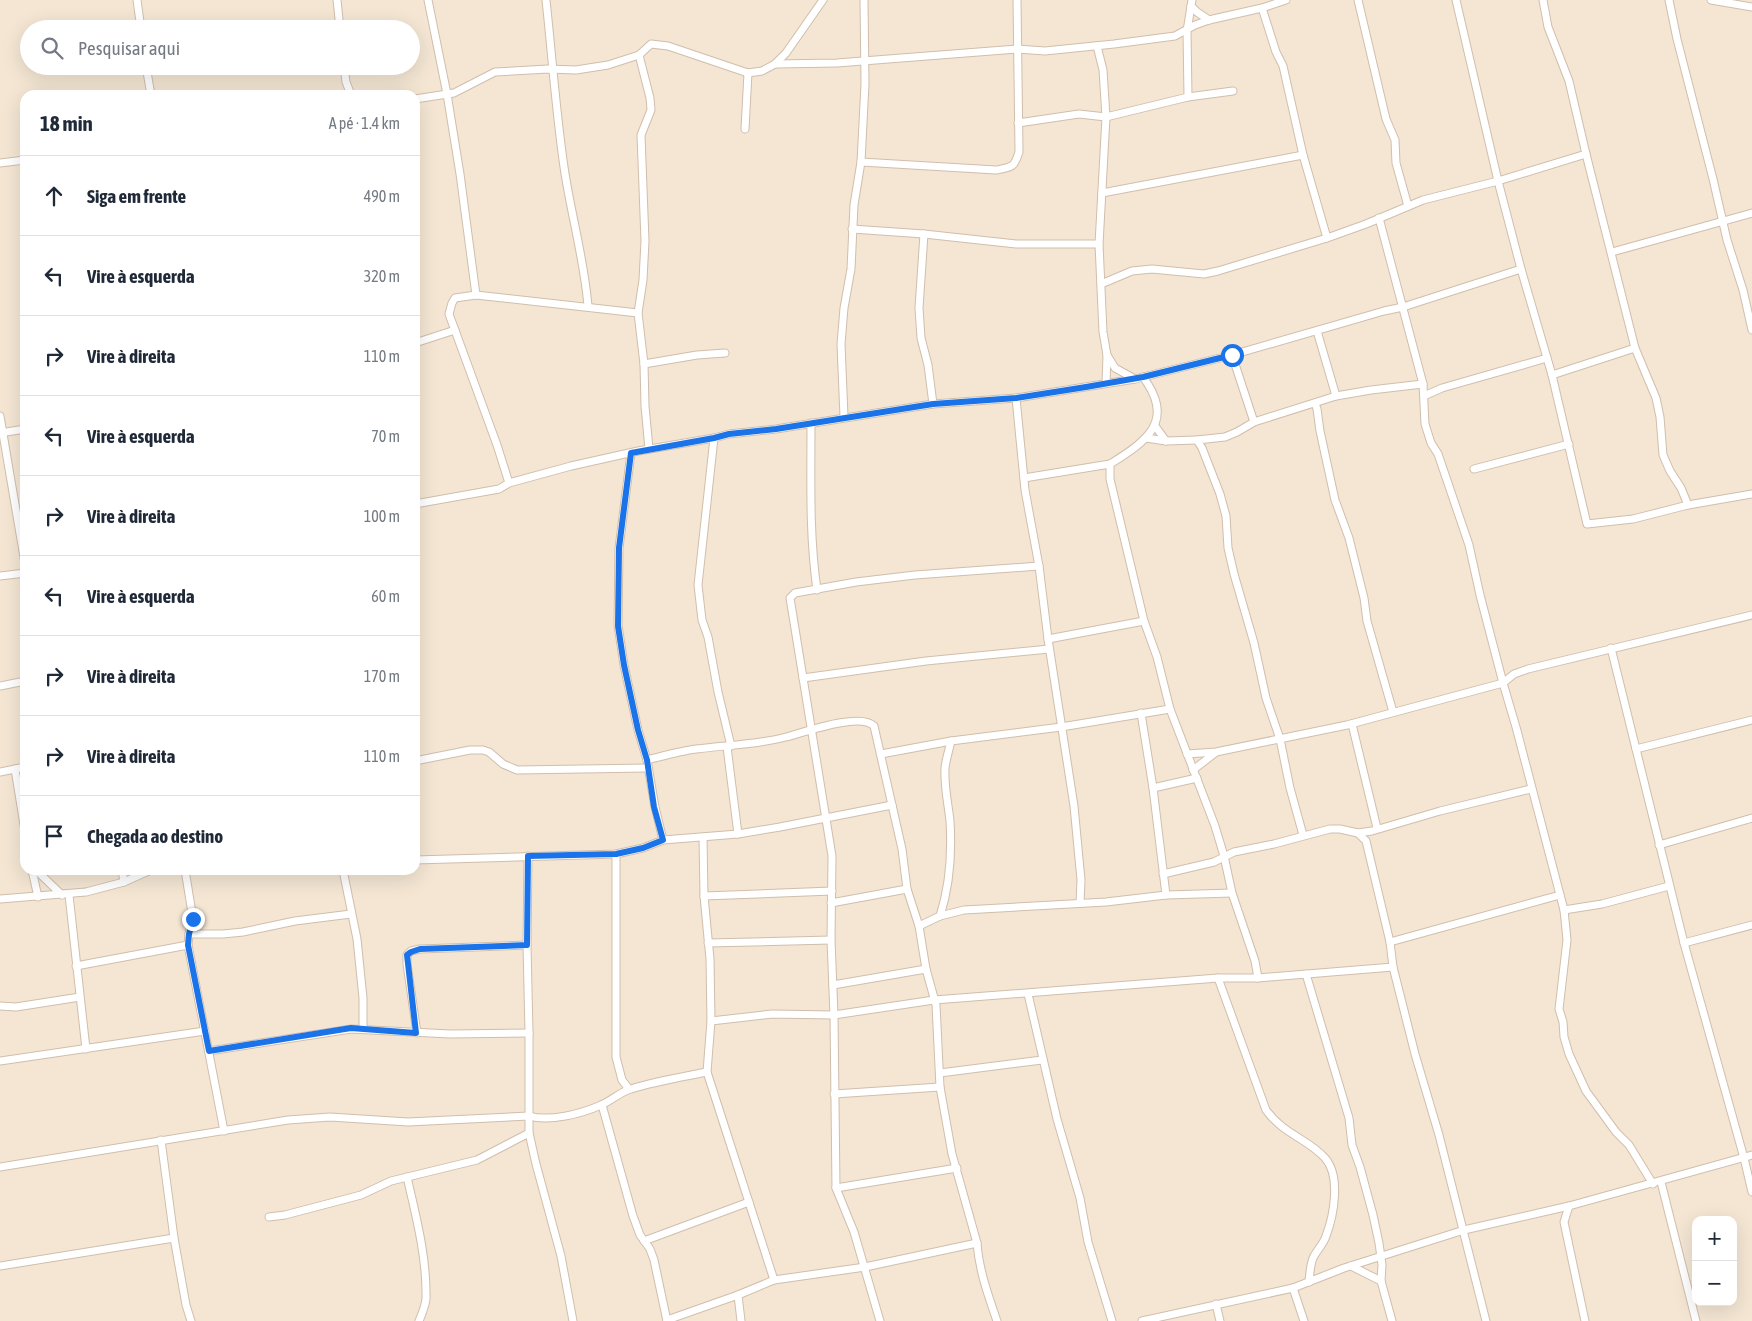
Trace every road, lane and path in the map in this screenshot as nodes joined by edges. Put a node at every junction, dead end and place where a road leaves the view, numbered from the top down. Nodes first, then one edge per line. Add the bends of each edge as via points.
1 (137, 0) edge
2 (337, 0) edge
3 (428, 0) edge
4 (546, 0) edge
5 (823, 0) edge
6 (864, 0) edge
7 (1017, 0) edge
8 (1286, 0) edge
9 (1358, 0) edge
10 (1456, 0) edge
11 (1544, 0) edge
12 (1669, 0) edge
13 (1711, 0) edge
14 (1191, 3) edge
15 (1752, 7) edge
16 (1262, 8) junction
17 (140, 20) edge
18 (339, 20) edge
19 (1209, 20) junction
20 (1187, 31) junction
21 (1097, 46) junction
22 (1017, 49) junction
23 (639, 55) junction
24 (865, 61) junction
25 (776, 64) junction
26 (554, 70) junction
27 (748, 73) junction
28 (148, 75) edge
29 (345, 75) edge
30 (150, 90) edge
31 (349, 90) edge
32 (1233, 91) dead end
33 (447, 94) junction
34 (1188, 97) junction
35 (420, 98) edge
36 (1106, 116) junction
37 (1018, 123) junction
38 (745, 129) dead end
39 (1586, 154) junction
40 (1303, 155) junction
41 (20, 161) edge
42 (861, 162) junction
43 (0, 163) edge
44 (1498, 181) junction
45 (1102, 193) junction
46 (1408, 206) junction
47 (1752, 213) edge
48 (1380, 218) junction
49 (1723, 222) junction
50 (852, 229) junction
51 (924, 234) junction
52 (1327, 238) junction
53 (1099, 244) junction
54 (1612, 252) junction
55 (1521, 269) junction
56 (1101, 284) junction
57 (476, 295) junction
58 (588, 306) junction
59 (1403, 307) junction
60 (638, 313) junction
61 (455, 330) junction
62 (1752, 330) edge
63 (1317, 331) junction
64 (420, 341) edge
65 (1635, 348) junction
66 (725, 353) dead end
67 (1107, 355) junction
68 (1232, 355) junction
69 (1547, 358) junction
70 (644, 364) junction
71 (1552, 375) junction
72 (1143, 377) junction
73 (1134, 379) junction
74 (1106, 383) junction
75 (1423, 384) junction
76 (1336, 396) junction
77 (1424, 396) junction
78 (1016, 398) junction
79 (1315, 403) junction
80 (933, 404) junction
81 (0, 416) edge
82 (844, 417) junction
83 (1254, 422) junction
84 (811, 423) junction
85 (1155, 426) junction
86 (20, 430) edge
87 (1, 433) edge
88 (714, 438) junction
89 (1146, 438) junction
90 (1197, 440) junction
91 (1166, 441) junction
92 (1569, 444) junction
93 (649, 450) junction
94 (631, 453) junction
95 (1110, 464) junction
96 (1093, 468) junction
97 (1474, 469) dead end
98 (1024, 478) junction
99 (1110, 479) junction
100 (509, 483) junction
101 (1752, 494) edge
102 (420, 502) edge
103 (1688, 505) junction
104 (20, 536) edge
105 (1039, 566) junction
106 (20, 574) edge
107 (0, 576) edge
108 (817, 590) junction
109 (1752, 615) edge
110 (1144, 621) junction
111 (1048, 639) junction
112 (1611, 648) junction
113 (1050, 649) junction
114 (803, 678) junction
115 (20, 682) edge
116 (1502, 683) junction
117 (0, 686) edge
118 (1170, 708) junction
119 (1141, 712) junction
120 (1393, 712) junction
121 (1752, 720) edge
122 (1352, 724) junction
123 (1061, 727) junction
124 (812, 730) junction
125 (1280, 739) junction
126 (951, 741) junction
127 (729, 747) junction
128 (1636, 749) junction
129 (1216, 752) junction
130 (881, 754) junction
131 (1186, 754) junction
132 (420, 761) edge
133 (648, 764) junction
134 (20, 768) edge
135 (15, 769) junction
136 (1194, 770) junction
137 (0, 772) edge
138 (1197, 778) junction
139 (1153, 788) junction
140 (1532, 789) junction
141 (20, 800) edge
142 (892, 805) junction
143 (1752, 818) edge
144 (826, 819) junction
145 (1374, 829) junction
146 (1358, 833) junction
147 (738, 834) junction
148 (1303, 836) junction
149 (703, 837) junction
150 (663, 840) junction
151 (1366, 842) junction
152 (1659, 845) junction
153 (616, 854) junction
154 (528, 856) junction
155 (1224, 856) junction
156 (420, 860) edge
157 (1163, 874) junction
158 (35, 875) edge
159 (40, 875) edge
160 (123, 875) edge
161 (140, 875) edge
162 (186, 875) edge
163 (344, 875) edge
164 (124, 882) junction
165 (1669, 886) junction
166 (907, 889) junction
167 (832, 891) junction
168 (1232, 893) junction
169 (66, 895) junction
170 (1166, 895) junction
171 (1560, 895) junction
172 (704, 896) junction
173 (38, 897) junction
174 (0, 900) edge
175 (831, 903) junction
176 (1080, 903) junction
177 (1564, 910) junction
178 (351, 914) junction
179 (940, 916) junction
180 (1752, 925) edge
181 (919, 926) junction
182 (189, 934) junction
183 (831, 940) junction
184 (1390, 942) junction
185 (708, 943) junction
186 (1684, 943) junction
187 (188, 945) junction
188 (527, 945) junction
189 (76, 966) junction
190 (1394, 967) junction
191 (926, 969) junction
192 (1306, 974) junction
193 (1218, 978) junction
194 (1258, 978) junction
195 (833, 985) junction
196 (1028, 994) junction
197 (80, 997) junction
198 (934, 1000) junction
199 (0, 1006) edge
200 (834, 1015) junction
201 (711, 1021) junction
202 (363, 1028) junction
203 (205, 1031) junction
204 (529, 1032) junction
205 (416, 1033) junction
206 (86, 1049) junction
207 (209, 1051) junction
208 (1042, 1060) junction
209 (0, 1061) edge
210 (707, 1072) junction
211 (940, 1073) junction
212 (940, 1087) junction
213 (629, 1089) junction
214 (834, 1094) junction
215 (602, 1105) junction
216 (529, 1116) junction
217 (224, 1130) junction
218 (529, 1133) junction
219 (161, 1140) junction
220 (1752, 1155) edge
221 (1744, 1158) junction
222 (0, 1167) edge
223 (957, 1168) junction
224 (407, 1177) junction
225 (1661, 1182) junction
226 (1652, 1184) junction
227 (836, 1188) junction
228 (1752, 1192) edge
229 (749, 1202) junction
230 (1569, 1206) junction
231 (1552, 1210) junction
232 (268, 1217) dead end
233 (1564, 1222) junction
234 (1464, 1230) junction
235 (174, 1238) junction
236 (644, 1241) junction
237 (977, 1243) junction
238 (1380, 1257) junction
239 (0, 1266) edge
240 (1351, 1266) junction
241 (865, 1267) junction
242 (774, 1280) junction
243 (1381, 1281) junction
244 (1309, 1282) junction
245 (1293, 1288) junction
246 (738, 1295) junction
247 (1216, 1304) junction
248 (667, 1320) edge
249 (191, 1321) edge
250 (419, 1321) edge
251 (573, 1321) edge
252 (741, 1321) edge
253 (880, 1321) edge
254 (997, 1321) edge
255 (1111, 1321) edge
256 (1142, 1321) edge
257 (1220, 1321) edge
258 (1304, 1321) edge
259 (1392, 1321) edge
260 (1486, 1321) edge
261 (1585, 1321) edge
262 (1696, 1321) edge

1 - 17 street
2 - 18 street
3 - 33 street
4 - 26 street
5 - 25 street
6 - 24 street
7 - 22 street
8 - 16 street
9 - 46 street via 1386,119 1395,140 1396,163
10 - 44 street
11 - 39 street via 1548,27 1569,81
12 - 49 street
13 - 15 street
14 - 19 street via 1196,12
14 - 20 street
16 - 19 street
16 - 40 street via 1283,66
19 - 20 street
20 - 21 street via 1175,36
20 - 34 street
21 - 22 street via 1045,51
21 - 36 street via 1103,70
22 - 24 street
22 - 37 street
23 - 26 street via 608,65
23 - 27 street via 651,44 658,44
23 - 60 street via 651,110 641,135 645,241
24 - 25 street
24 - 42 street
25 - 27 street
26 - 33 street via 495,72
26 - 58 street via 564,166 581,249
27 - 38 street
28 - 30 street
29 - 31 street
32 - 34 street
33 - 35 street
33 - 57 street
34 - 36 street
36 - 37 street via 1079,114
36 - 45 street
37 - 42 street via 1019,152 1011,167 996,170
39 - 44 street
39 - 54 street
40 - 45 street
40 - 52 street
41 - 43 street
42 - 50 street
44 - 46 street
44 - 55 street
45 - 53 street
46 - 48 street
47 - 49 street
48 - 52 street
48 - 59 street
49 - 54 street
49 - 62 street
50 - 51 street
50 - 82 street via 851,269 841,344
51 - 53 street via 1016,244
51 - 80 street via 919,308
52 - 56 street via 1204,274 1152,269 1132,271
53 - 56 street
54 - 65 street
55 - 59 street
55 - 69 street
56 - 67 street
57 - 58 street
57 - 61 street via 455,298 452,303 450,314
58 - 60 street
59 - 63 street
59 - 75 street
60 - 70 street
61 - 64 street
61 - 100 street
63 - 68 street
63 - 76 street
65 - 71 street
65 - 103 street via 1656,398 1663,454
66 - 70 street
67 - 73 street via 1116,368
67 - 74 street
68 - 72 street
68 - 83 street
69 - 71 street
69 - 77 street
70 - 93 street
71 - 92 street
72 - 73 street
72 - 85 street via 1153,390 1158,411
73 - 74 street
74 - 78 street
75 - 76 street
75 - 77 street
76 - 79 street
77 - 116 street via 1425,424 1469,545
78 - 80 street
78 - 98 street
79 - 83 street
79 - 120 street via 1335,500 1351,547 1367,621
80 - 82 street
81 - 87 street
82 - 84 street
83 - 90 street via 1225,437
84 - 88 street
84 - 108 street via 813,563
85 - 89 street
85 - 91 street
86 - 87 street
87 - 104 street
88 - 93 street
88 - 127 street via 698,585
89 - 91 street
89 - 95 street
90 - 91 street
90 - 125 street via 1220,494 1234,574
92 - 97 street
92 - 103 street via 1587,524 1633,519
93 - 94 street
94 - 100 street
94 - 133 street via 619,548 618,626 638,730
95 - 96 street
95 - 99 street
96 - 98 street
96 - 99 street
98 - 105 street
99 - 110 street
100 - 102 street via 499,489
101 - 103 street
105 - 108 street via 915,575
105 - 111 street
106 - 107 street
108 - 114 street via 795,593 790,598
109 - 112 street
110 - 111 street
110 - 118 street
111 - 113 street
112 - 116 street via 1528,669
112 - 128 street
113 - 114 street via 926,661
113 - 123 street
114 - 124 street
115 - 117 street
116 - 120 street
116 - 140 street
118 - 119 street
118 - 131 street
119 - 123 street
119 - 139 street
120 - 122 street
121 - 128 street
122 - 125 street
122 - 145 street
123 - 126 street
123 - 176 street via 1074,806
124 - 127 street
124 - 130 street via 846,722 870,721
124 - 144 street
125 - 129 street
125 - 148 street
126 - 130 street
126 - 179 street via 945,766 950,820 949,880
127 - 133 street via 695,749
127 - 147 street
128 - 152 street
129 - 131 street
129 - 136 street
130 - 142 street
131 - 136 street
132 - 133 street via 483,750 517,770
133 - 150 street
134 - 135 street
135 - 137 street
135 - 141 street
136 - 138 street
138 - 139 street
138 - 155 street
139 - 157 street
140 - 145 street
140 - 171 street
142 - 144 street
142 - 166 street
143 - 152 street
144 - 147 street
144 - 167 street via 832,856
145 - 146 street
145 - 151 street
146 - 148 street via 1335,829
146 - 151 street
147 - 149 street
148 - 155 street
149 - 150 street
149 - 172 street
150 - 153 street
151 - 184 street
152 - 165 street
153 - 154 street
153 - 213 street via 616,1056 622,1080
154 - 156 street
154 - 188 street
155 - 157 street via 1214,862
155 - 168 street
157 - 170 street
158 - 173 street
159 - 169 street
160 - 164 street
161 - 164 street
162 - 182 street via 193,919
163 - 178 street
164 - 169 street
165 - 177 street via 1602,904
165 - 186 street
166 - 175 street
166 - 181 street
167 - 172 street
167 - 175 street
168 - 170 street
168 - 194 street
169 - 173 street
169 - 189 street
170 - 176 street
171 - 177 street
171 - 184 street
172 - 185 street
173 - 174 street
175 - 183 street
176 - 179 street via 964,910
177 - 226 street via 1567,940 1559,1009 1569,1054 1586,1091 1629,1145
178 - 182 street via 244,932
178 - 202 street via 357,940
179 - 181 street
180 - 186 street
181 - 191 street
182 - 187 street
183 - 185 street
183 - 195 street
184 - 190 street
185 - 201 street
186 - 221 street
187 - 189 street
187 - 203 street
188 - 204 street
188 - 205 street via 420,949 407,955
189 - 197 street
190 - 192 street
190 - 234 street
191 - 195 street
191 - 198 street
192 - 194 street
192 - 238 street via 1349,1118 1352,1145 1374,1215
193 - 194 street
193 - 196 street
193 - 244 street via 1266,1110 1287,1132 1326,1158 1334,1173 1330,1224 1326,1238 1313,1257
195 - 200 street
196 - 198 street
196 - 208 street
197 - 199 street via 16,1007
197 - 206 street
198 - 200 street
198 - 211 street
200 - 201 street via 772,1014
200 - 214 street
201 - 210 street
202 - 205 street
202 - 207 street
203 - 206 street
203 - 207 street
204 - 205 street
204 - 216 street
206 - 209 street
207 - 217 street
208 - 211 street
208 - 255 street
210 - 213 street
210 - 229 street
211 - 212 street
212 - 214 street
212 - 223 street
213 - 215 street
214 - 227 street
215 - 216 street via 550,1119
215 - 236 street via 630,1208
216 - 217 street via 408,1122 330,1117
216 - 218 street
217 - 219 street
218 - 224 street via 477,1160
218 - 251 street via 561,1256
219 - 222 street
219 - 235 street
220 - 221 street
221 - 225 street
221 - 228 street
223 - 227 street
223 - 237 street
224 - 232 street via 361,1195
224 - 250 street via 423,1261 426,1299
225 - 226 street
225 - 262 street
226 - 230 street
227 - 241 street
229 - 236 street
229 - 242 street
230 - 231 street
230 - 233 street
231 - 233 street
231 - 234 street
233 - 261 street
234 - 238 street
234 - 260 street
235 - 239 street
235 - 249 street
236 - 248 street via 654,1260
237 - 241 street
237 - 254 street via 984,1286
238 - 240 street
238 - 243 street
240 - 243 street
240 - 244 street
241 - 242 street
241 - 253 street
242 - 246 street
243 - 259 street
244 - 245 street
245 - 247 street
245 - 258 street
246 - 248 street
246 - 252 street
247 - 256 street
247 - 257 street

